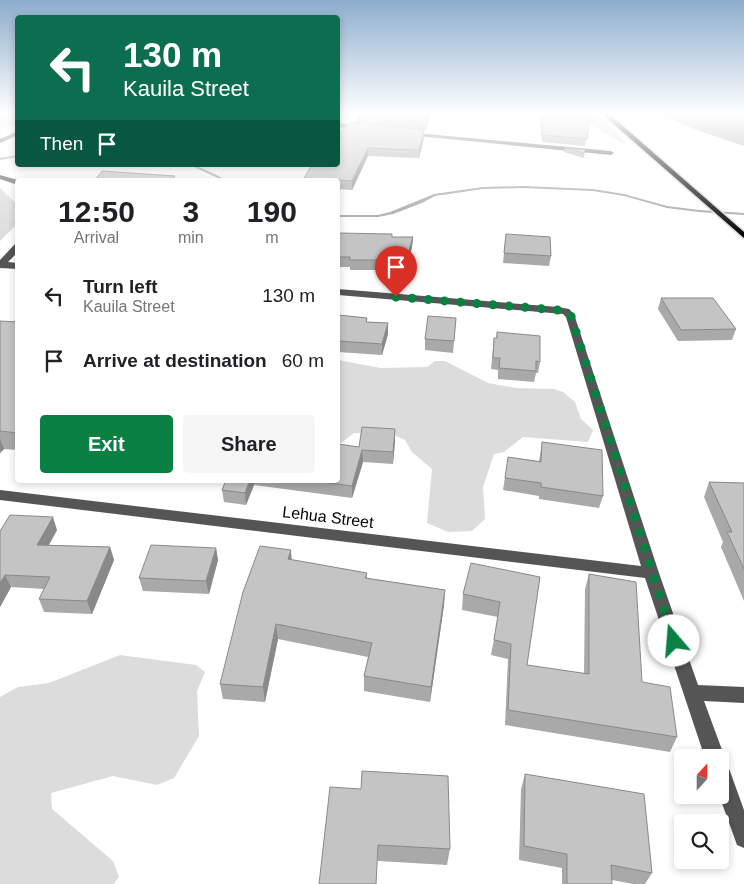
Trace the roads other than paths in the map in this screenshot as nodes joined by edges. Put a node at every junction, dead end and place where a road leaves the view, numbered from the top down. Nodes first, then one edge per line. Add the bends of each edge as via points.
1 (651, 154) edge
2 (0, 177) edge
3 (15, 182) edge
4 (744, 236) edge
5 (15, 249) edge
6 (0, 265) edge
7 (15, 266) edge
8 (340, 292) edge
9 (0, 495) edge
10 (651, 573) junction
11 (691, 692) junction
12 (744, 695) edge
13 (712, 749) edge
14 (729, 793) edge
15 (743, 828) edge

1 - 4 main road
2 - 3 street
5 - 6 street
6 - 7 street
8 - 10 street via 566,311 571,316
9 - 10 street, Lehua Street
10 - 11 street
11 - 12 street
11 - 13 street
14 - 15 street

